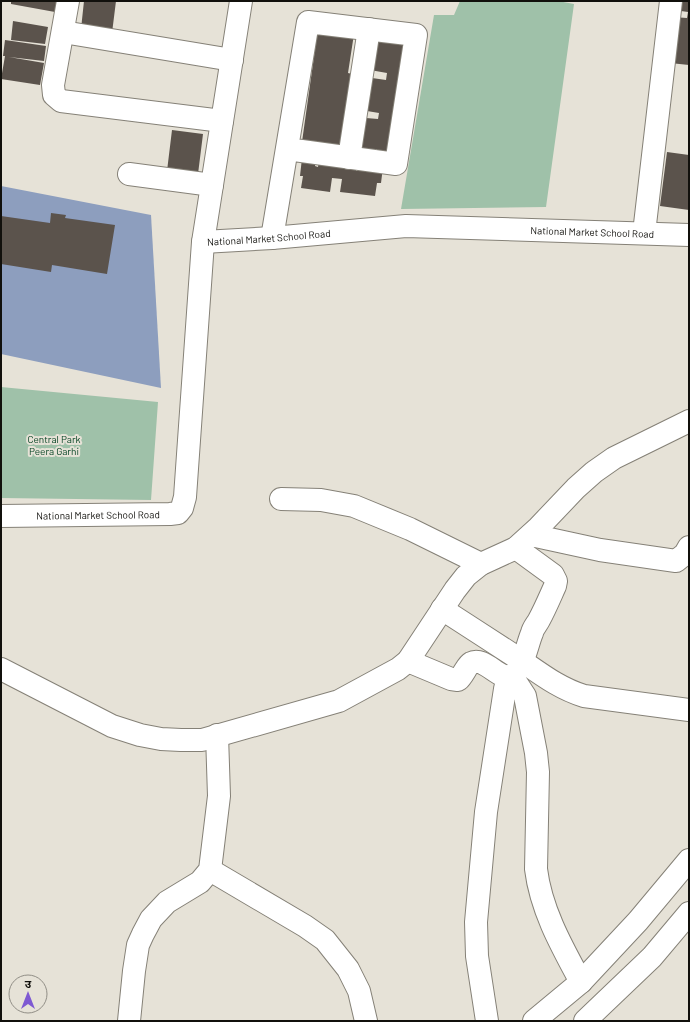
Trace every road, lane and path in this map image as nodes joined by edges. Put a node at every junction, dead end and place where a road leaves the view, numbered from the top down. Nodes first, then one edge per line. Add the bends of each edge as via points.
1 (68, 1) edge
2 (241, 1) edge
3 (671, 1) edge
4 (369, 29) junction
5 (63, 32) junction
6 (232, 60) junction
7 (222, 121) junction
8 (287, 149) junction
9 (349, 158) junction
10 (129, 174) dead end
11 (212, 185) junction
12 (644, 234) junction
13 (689, 235) edge
14 (272, 238) junction
15 (203, 242) junction
16 (689, 421) edge
17 (281, 499) dead end
18 (1, 516) edge
19 (523, 541) junction
20 (689, 547) edge
21 (481, 564) junction
22 (442, 609) junction
23 (408, 661) junction
24 (1, 669) edge
25 (514, 672) junction
26 (689, 710) edge
27 (217, 735) junction
28 (689, 860) edge
29 (210, 870) junction
30 (689, 913) edge
31 (581, 982) junction
32 (129, 1021) edge
33 (364, 1021) edge
34 (487, 1021) edge
35 (534, 1021) edge
36 (585, 1021) edge

1 - 5 street
2 - 6 street
3 - 12 street
4 - 8 street via 308,22
4 - 9 street
4 - 9 street via 416,36 396,164
5 - 6 street
5 - 7 street via 53,85 54,95 62,101
6 - 7 street
7 - 11 street
8 - 9 street
8 - 14 street
10 - 11 street
11 - 15 street
12 - 13 street, National Market School Road
12 - 14 street, National Market School Road via 406,226
14 - 15 street, National Market School Road
15 - 18 street, National Market School Road via 185,497 182,508 178,513 170,514
16 - 19 street via 614,458 576,488
17 - 21 street via 321,500 354,506 410,529
19 - 20 street via 676,561
19 - 21 street
19 - 25 street via 556,581
21 - 22 street via 466,576
22 - 23 street
22 - 25 street
23 - 25 street via 458,680 472,662 503,675
23 - 27 street via 339,701
24 - 27 street via 112,726 140,735 181,740 202,740
25 - 26 street via 551,682 584,696
25 - 31 street via 525,696 536,753 538,884 557,938
25 - 34 street via 505,689 486,812 476,922 476,956
27 - 29 street via 219,796
28 - 31 street via 638,921
29 - 32 street via 200,882 167,902 151,919 138,944
29 - 33 street via 324,940 348,969 359,991
30 - 36 street via 652,957
31 - 35 street

